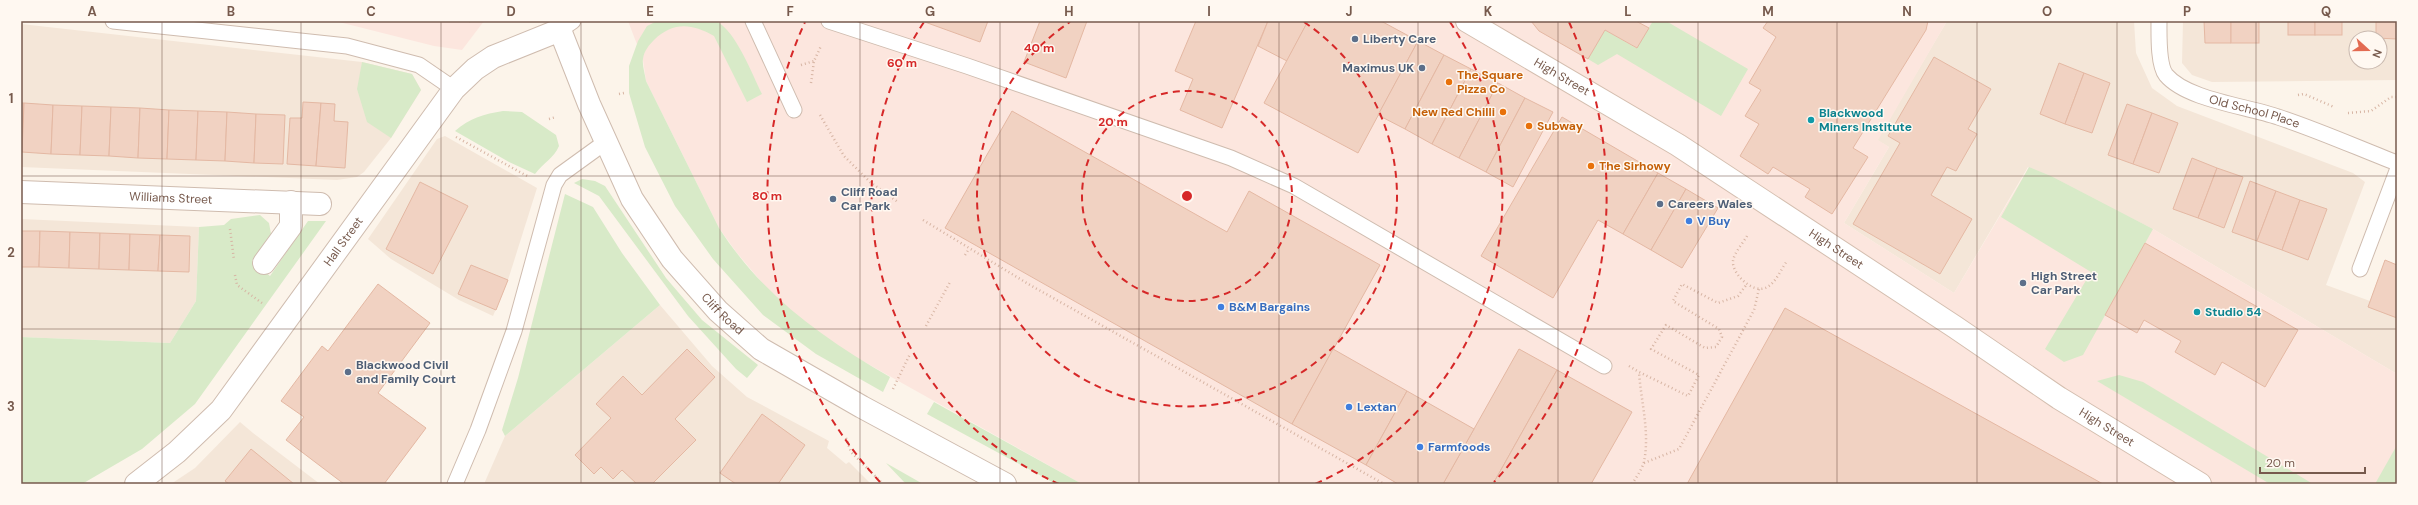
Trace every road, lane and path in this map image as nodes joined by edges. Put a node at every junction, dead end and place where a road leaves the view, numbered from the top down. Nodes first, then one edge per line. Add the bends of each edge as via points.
1 (113, 21) edge
2 (753, 21) edge
3 (830, 21) edge
4 (2159, 21) edge
5 (1474, 23) edge
6 (565, 24) edge
7 (823, 39) dead end
8 (454, 89) junction
9 (813, 89) dead end
10 (624, 93) dead end
11 (619, 94) dead end
12 (2397, 97) edge
13 (2336, 108) dead end
14 (794, 110) dead end
15 (819, 110) dead end
16 (2342, 111) dead end
17 (2277, 116) junction
18 (556, 117) dead end
19 (549, 120) dead end
20 (454, 136) dead end
21 (607, 141) junction
22 (2397, 163) edge
23 (2397, 171) edge
24 (533, 178) dead end
25 (21, 192) edge
26 (291, 202) junction
27 (898, 202) dead end
28 (320, 204) dead end
29 (923, 220) dead end
30 (1747, 236) dead end
31 (969, 249) junction
32 (965, 255) dead end
33 (1786, 261) dead end
34 (264, 264) dead end
35 (2360, 269) dead end
36 (950, 282) dead end
37 (1747, 284) junction
38 (1759, 289) junction
39 (926, 326) dead end
40 (910, 354) dead end
41 (1604, 366) dead end
42 (896, 390) dead end
43 (846, 438) dead end
44 (1644, 464) junction
45 (136, 484) edge
46 (456, 484) edge
47 (883, 484) edge
48 (1005, 484) edge
49 (1384, 484) edge
50 (1632, 484) edge
51 (2200, 484) edge

1 - 8 lane via 347,46 419,66
2 - 14 lane
3 - 41 lane via 1231,158 1280,180
4 - 17 lane, Old School Place via 2165,74 2183,89
5 - 51 street, High Street via 1678,145 2059,398
6 - 8 street, Hall Street via 493,57 475,69
6 - 21 street, Cliff Road via 589,104
7 - 9 path via 814,61 811,82
8 - 45 street, Hall Street via 221,410 177,452
10 - 11 path
12 - 16 path via 2391,97 2370,111
13 - 17 path via 2304,94 2286,97
15 - 27 path via 844,156 870,182
17 - 22 lane, Old School Place
18 - 19 path
20 - 24 path
21 - 46 lane via 560,176 554,185 514,330
21 - 48 street, Cliff Road via 632,199 672,259 718,311 760,349 862,408
23 - 35 lane
25 - 26 street, Williams Street
26 - 28 street, Williams Street
26 - 34 street via 291,226
29 - 31 path
30 - 37 path via 1733,259 1734,268
31 - 32 path
31 - 49 path
33 - 38 path via 1772,284
36 - 39 path
37 - 38 path
37 - 44 path via 1738,296 1718,303 1682,284 1673,301 1719,329 1722,337 1716,347 1706,348 1666,325 1662,331 1651,349 1699,376 1688,396 1639,372 1646,426
38 - 44 path via 1754,310 1679,449
40 - 42 path via 892,388
43 - 47 path via 851,452
44 - 50 path

